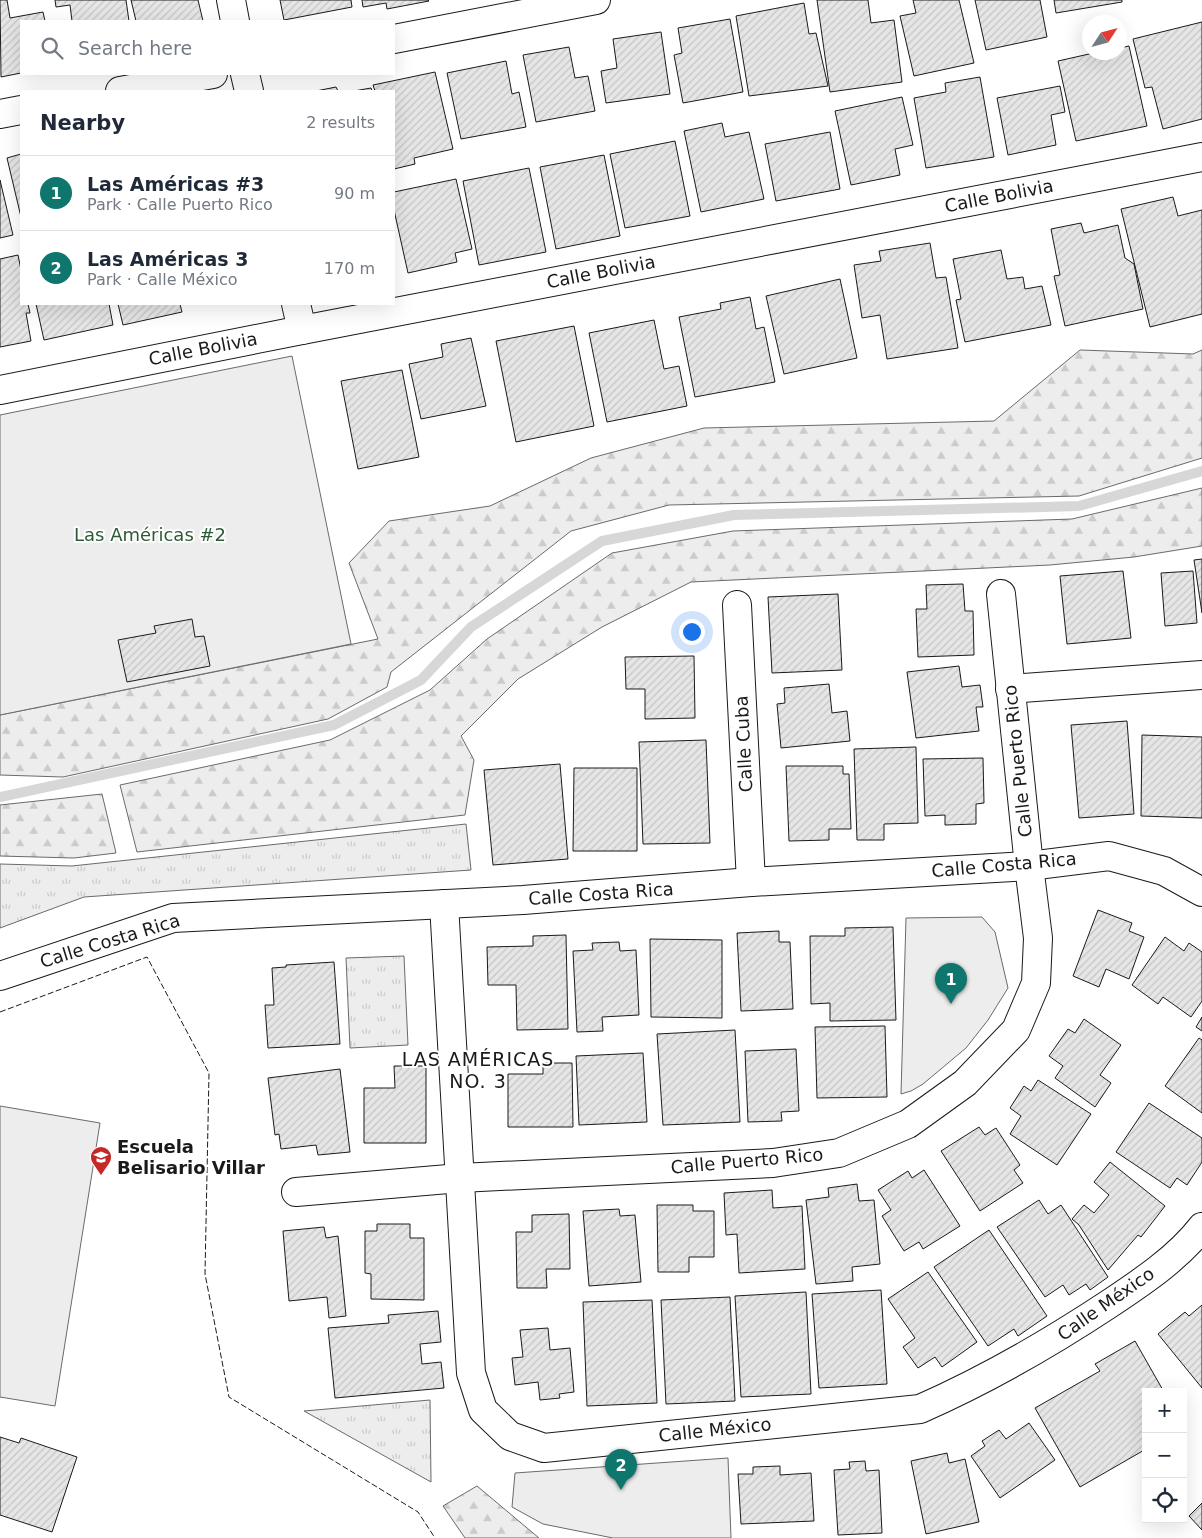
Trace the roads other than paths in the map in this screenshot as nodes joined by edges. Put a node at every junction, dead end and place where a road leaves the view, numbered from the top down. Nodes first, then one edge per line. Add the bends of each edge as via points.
1 (231, 0) edge
2 (596, 0) edge
3 (235, 20) edge
4 (395, 39) edge
5 (208, 75) edge
6 (246, 75) edge
7 (125, 90) edge
8 (249, 90) edge
9 (20, 110) edge
10 (0, 114) edge
11 (1202, 157) edge
12 (296, 305) edge
13 (302, 330) junction
14 (0, 390) edge
15 (1001, 594) dead end
16 (736, 605) dead end
17 (1202, 674) edge
18 (1010, 689) junction
19 (1029, 866) junction
20 (751, 882) junction
21 (1202, 892) edge
22 (444, 904) junction
23 (0, 976) edge
24 (460, 1178) junction
25 (296, 1192) dead end
26 (1202, 1227) edge

1 - 3 street
2 - 4 street
5 - 7 street
6 - 8 street
9 - 10 street
11 - 13 street, Calle Bolivia
12 - 13 street
13 - 14 street, Calle Bolivia
15 - 18 street, Calle Puerto Rico
16 - 20 street, Calle Cuba
17 - 18 street
18 - 19 street, Calle Puerto Rico
19 - 20 street, Calle Costa Rica
19 - 21 street, Calle Costa Rica via 1109,856 1164,871
19 - 24 street, Calle Puerto Rico via 1038,938 1036,983 1016,1030 965,1084 908,1124 839,1153 773,1163
20 - 22 street, Calle Costa Rica
22 - 23 street, Calle Costa Rica via 173,918
22 - 24 street, Calle México
24 - 25 street, Calle Puerto Rico
24 - 26 street, Calle México via 471,1373 483,1410 510,1436 544,1448 920,1410 1026,1357 1078,1325 1140,1283 1192,1240

